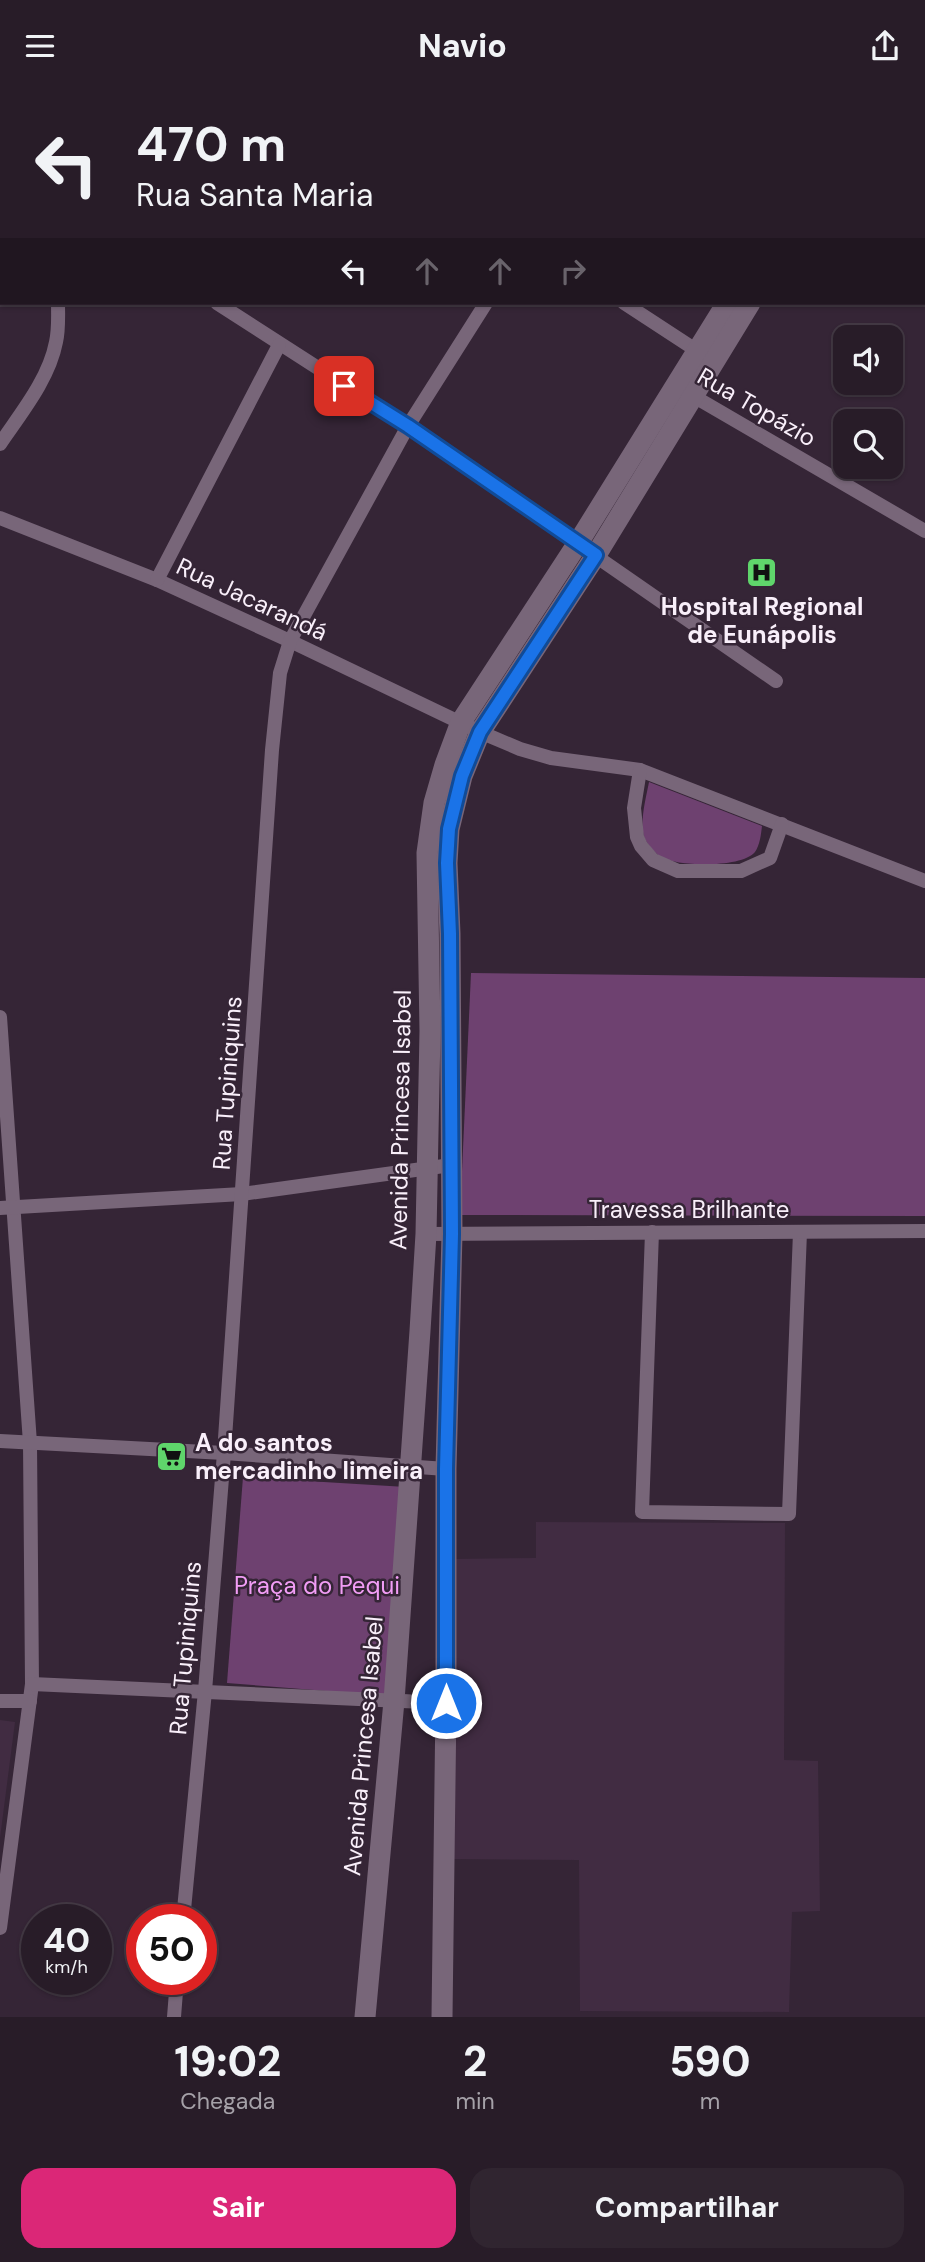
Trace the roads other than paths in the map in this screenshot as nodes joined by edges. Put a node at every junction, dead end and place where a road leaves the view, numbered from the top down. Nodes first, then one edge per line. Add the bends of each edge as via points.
1 (58, 305) edge
2 (220, 305) edge
3 (485, 305) edge
4 (627, 305) edge
5 (726, 305) edge
6 (748, 305) edge
7 (279, 345) junction
8 (705, 356) junction
9 (684, 390) junction
10 (408, 426) junction
11 (0, 444) edge
12 (0, 518) edge
13 (925, 531) edge
14 (587, 549) junction
15 (157, 580) junction
16 (290, 641) junction
17 (776, 681) dead end
18 (461, 722) junction
19 (480, 732) junction
20 (640, 769) junction
21 (782, 824) junction
22 (925, 881) edge
23 (0, 1017) edge
24 (451, 1165) junction
25 (427, 1168) junction
26 (242, 1194) junction
27 (7, 1207) edge
28 (925, 1231) edge
29 (652, 1232) junction
30 (800, 1232) junction
31 (426, 1234) junction
32 (452, 1234) junction
33 (420, 1332) junction
34 (450, 1332) junction
35 (0, 1441) edge
36 (30, 1443) junction
37 (223, 1453) junction
38 (411, 1467) junction
39 (446, 1469) junction
40 (32, 1685) junction
41 (205, 1691) junction
42 (30, 1701) junction
43 (394, 1701) junction
44 (0, 1702) edge
45 (446, 1703) junction
46 (185, 1904) edge
47 (1, 1909) edge
48 (0, 1928) edge
49 (176, 1995) edge
50 (174, 2017) edge
51 (365, 2017) edge
52 (442, 2017) edge

1 - 11 street via 56,343 46,370
2 - 7 street
3 - 10 street, Rua Tupiniquins
4 - 8 street, Rua Topázio
5 - 8 main road, Avenida Princesa Isabel
6 - 8 main road, Avenida Princesa Isabel
7 - 10 street
7 - 15 street
8 - 9 main road, Avenida Princesa Isabel
9 - 13 street, Rua Topázio
9 - 14 main road, Avenida Princesa Isabel
10 - 14 street
10 - 16 street, Rua Tupiniquins
12 - 15 street, Rua Jacarandá
14 - 17 street
14 - 18 main road, Avenida Princesa Isabel
14 - 19 main road, Avenida Princesa Isabel
15 - 16 street, Rua Jacarandá
16 - 18 street, Rua Jacarandá
16 - 26 street, Rua Tupiniquins via 280,673 272,750
18 - 19 street, Rua Jacarandá
18 - 25 main road, Avenida Princesa Isabel via 434,803 427,853
19 - 20 street, Rua Jacarandá via 551,758
19 - 24 main road, Avenida Princesa Isabel via 462,776 449,829
20 - 21 street, Rua Jacarandá
20 - 21 street via 634,808 637,837 653,860 678,871 741,871 770,858
21 - 22 street, Rua Jacarandá
23 - 27 street
24 - 25 street
24 - 32 main road, Avenida Princesa Isabel
25 - 26 street
25 - 31 main road, Avenida Princesa Isabel
26 - 27 street
26 - 37 street, Rua Tupiniquins
27 - 36 street
28 - 30 street, Travessa Brilhante
29 - 30 street, Travessa Brilhante
29 - 30 street via 642,1511 789,1514
29 - 32 street, Travessa Brilhante
31 - 32 street, Travessa Brilhante
31 - 33 main road, Avenida Princesa Isabel
32 - 34 main road, Avenida Princesa Isabel
33 - 34 main road
33 - 38 main road, Avenida Princesa Isabel
34 - 39 main road, Avenida Princesa Isabel
35 - 36 street
36 - 37 street
36 - 40 street
37 - 38 street
37 - 41 street, Rua Tupiniquins
38 - 39 street
38 - 43 main road, Avenida Princesa Isabel
39 - 45 main road, Avenida Princesa Isabel
40 - 41 street
40 - 42 street
41 - 43 street
41 - 46 street, Rua Tupiniquins
42 - 44 street
42 - 47 street
43 - 45 street
43 - 51 main road, Avenida Princesa Isabel
45 - 52 main road, Avenida Princesa Isabel
47 - 48 street
49 - 50 street

